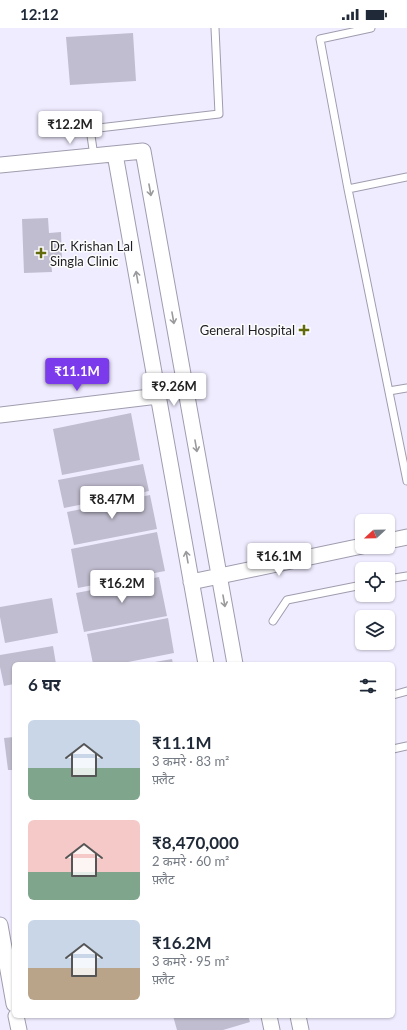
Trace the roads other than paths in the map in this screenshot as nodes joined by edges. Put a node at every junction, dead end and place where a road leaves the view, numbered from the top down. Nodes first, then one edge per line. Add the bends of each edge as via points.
1 (215, 28) edge
2 (371, 28) edge
3 (115, 154) junction
4 (94, 156) junction
5 (3, 162) edge
6 (407, 177) edge
7 (348, 190) junction
8 (407, 388) edge
9 (389, 391) junction
10 (158, 396) junction
11 (0, 415) edge
12 (407, 481) edge
13 (407, 537) edge
14 (395, 540) edge
15 (355, 547) edge
16 (220, 576) junction
17 (407, 576) edge
18 (395, 578) edge
19 (191, 582) junction
20 (355, 586) edge
21 (273, 621) dead end
22 (206, 662) edge
23 (235, 662) edge
24 (407, 691) edge
25 (395, 694) edge
26 (407, 746) edge
27 (395, 748) edge
28 (0, 926) edge
29 (12, 993) edge
30 (16, 1018) edge
31 (269, 1018) edge
32 (298, 1018) edge
33 (19, 1030) edge
34 (272, 1030) edge
35 (301, 1030) edge

1 - 4 lane via 219,114 90,129
2 - 7 lane via 320,39
3 - 4 street
10 -> 3 street
3 -> 16 street via 143,151
4 - 5 street
6 - 7 lane
7 - 9 lane
8 - 9 lane
9 - 12 lane
10 - 11 street
19 -> 10 street
13 - 14 street
15 - 16 street
16 - 19 street
16 -> 23 street
17 - 18 lane
19 - 22 street
20 - 21 lane via 287,600
24 - 25 lane
26 - 27 lane
28 - 29 street
30 - 33 street
31 - 34 street
32 - 35 street

